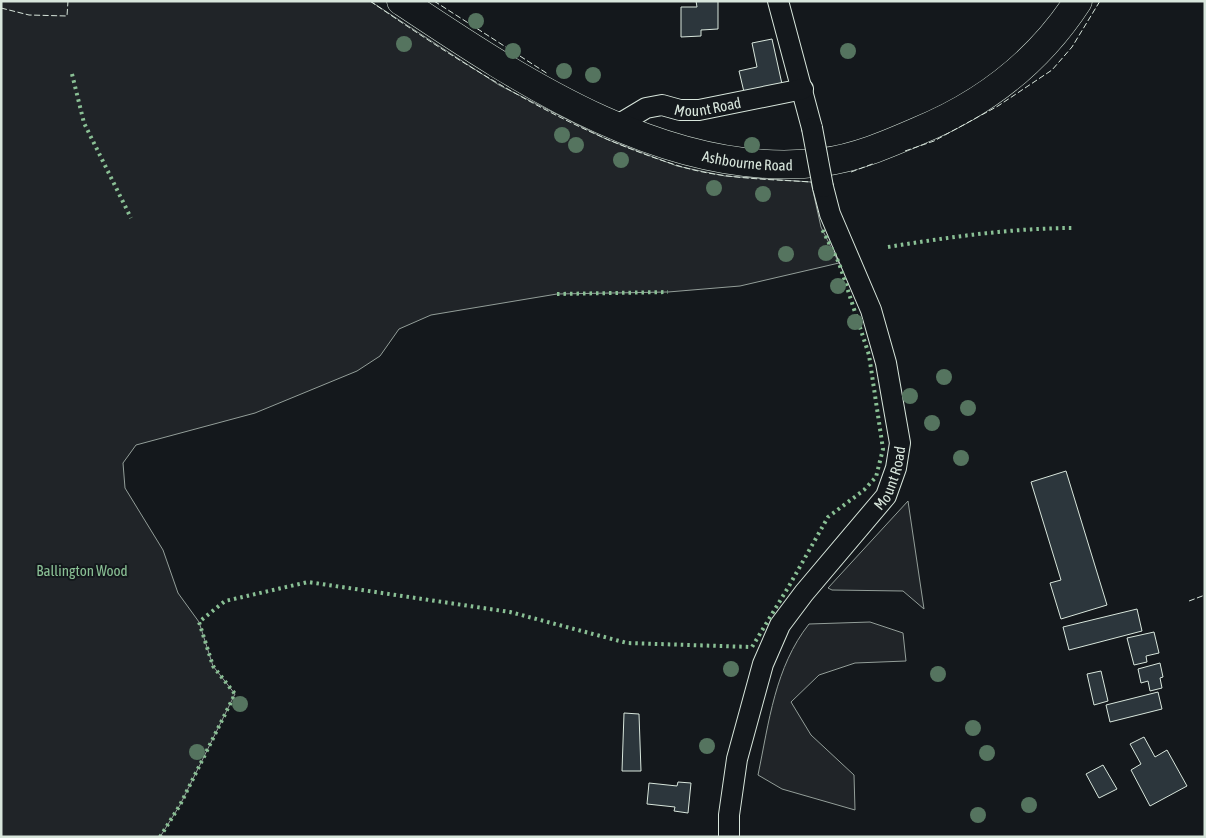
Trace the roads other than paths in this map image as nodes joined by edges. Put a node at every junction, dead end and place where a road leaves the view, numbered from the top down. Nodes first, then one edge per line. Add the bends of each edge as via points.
1 (401, 1) edge
2 (778, 1) edge
3 (1078, 1) edge
4 (803, 89) junction
5 (616, 126) junction
6 (729, 837) edge

1 - 5 highway, Ashbourne Road via 530,83
2 - 4 street, Mount Road
3 - 5 highway, Ashbourne Road via 1059,31 991,92 939,123 854,156 823,162 773,165 732,161 695,153
4 - 5 street, Mount Road via 699,110 680,110 662,105 646,108
4 - 6 street, Mount Road, bridge via 830,214 871,310 886,363 900,443 896,468 886,496 780,625 763,664 737,759

